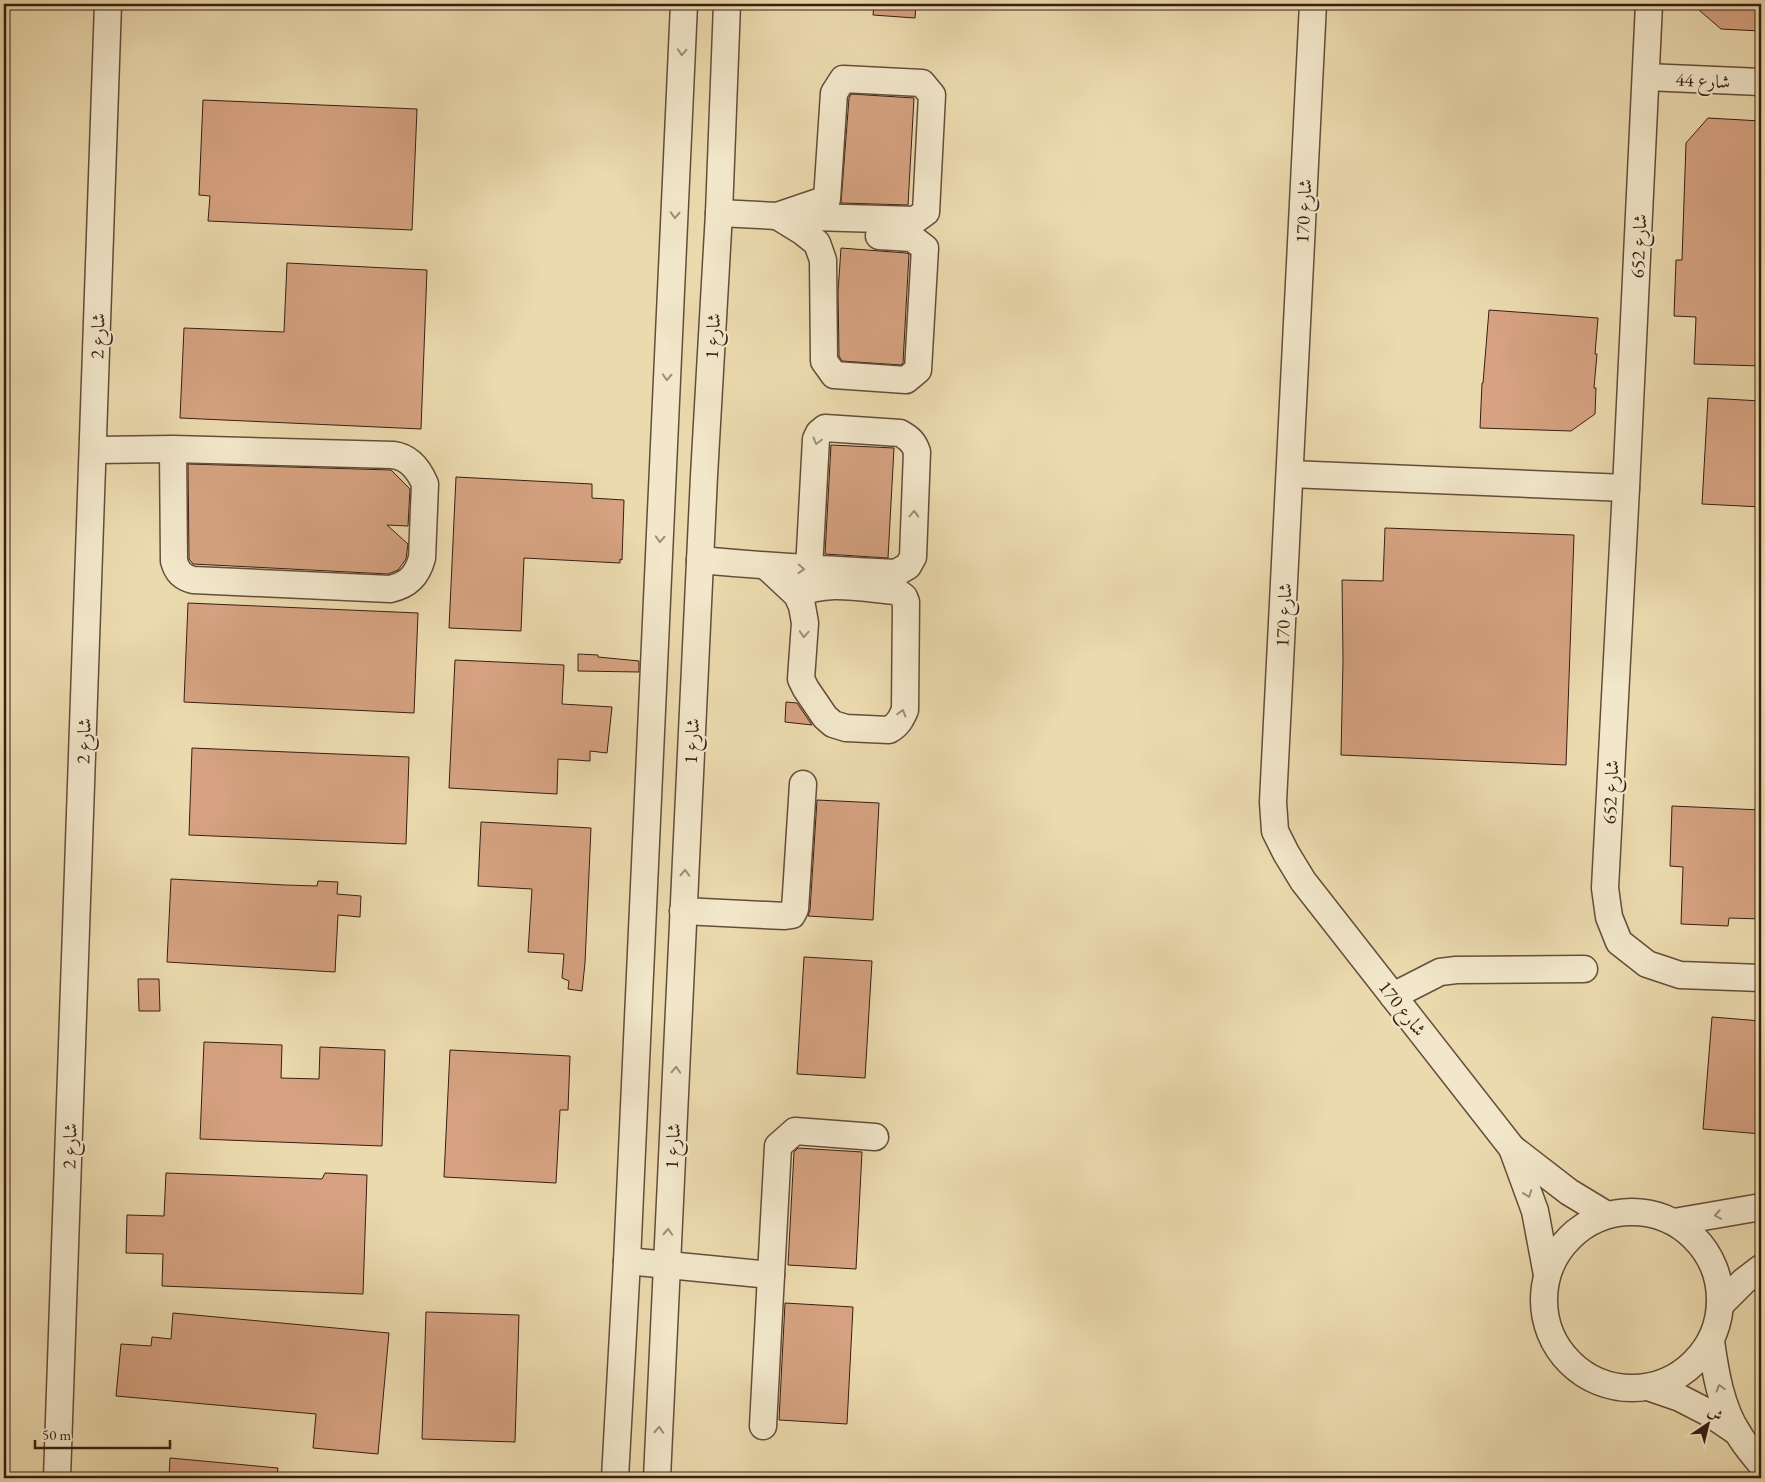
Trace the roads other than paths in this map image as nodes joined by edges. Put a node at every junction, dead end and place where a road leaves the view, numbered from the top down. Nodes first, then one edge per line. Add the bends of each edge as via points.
1 (108, 4) edge
2 (684, 4) edge
3 (727, 4) edge
4 (1313, 4) edge
5 (1649, 4) edge
6 (1646, 77) junction
7 (1761, 82) edge
8 (719, 214) junction
9 (776, 216) junction
10 (803, 232) junction
11 (173, 449) junction
12 (94, 450) junction
13 (663, 472) junction
14 (1290, 474) junction
15 (704, 476) junction
16 (1626, 488) junction
17 (700, 560) junction
18 (766, 566) junction
19 (809, 569) junction
20 (797, 595) junction
21 (804, 784) dead end
22 (683, 911) junction
23 (1584, 969) dead end
24 (1761, 978) edge
25 (1393, 996) junction
26 (875, 1137) dead end
27 (1512, 1148) junction
28 (1761, 1207) edge
29 (1607, 1215) junction
30 (1674, 1222) junction
31 (627, 1261) junction
32 (667, 1264) junction
33 (1761, 1268) edge
34 (771, 1275) junction
35 (1547, 1275) junction
36 (1720, 1305) junction
37 (1711, 1341) junction
38 (1648, 1387) junction
39 (763, 1426) dead end
40 (1737, 1432) junction
41 (1761, 1464) edge
42 (57, 1478) edge
43 (615, 1478) edge
44 (657, 1478) edge

1 - 12 street, شارع 2
2 -> 13 street
3 - 8 street, شارع 1
4 - 14 street, شارع 170
5 - 6 street, شارع 652
6 - 7 street, شارع 44
6 - 16 street, شارع 652
8 - 9 street
8 - 15 street, شارع 1
9 - 9 street via 827,199 834,93 843,79 922,83 932,96 926,212 915,220
9 - 10 street
10 - 10 street via 817,243 823,260 824,361 834,375 906,380 918,370 925,248 912,238
11 - 11 street via 403,457 425,484 422,558 415,576 401,587 390,589 185,578 174,561
11 - 12 street
12 - 42 street, شارع 2
13 - 15 street
13 -> 31 street
14 - 16 street
14 - 25 street, شارع 170 via 1273,802 1275,831 1303,881
15 - 17 street, شارع 1
16 - 24 street, شارع 652 via 1605,888 1609,917 1619,942 1646,964 1680,975
17 - 18 street
22 -> 17 street, شارع 1
18 -> 19 street
18 - 20 street
19 -> 19 street via 896,573 908,566 913,557 917,452 909,438 900,433 826,428 819,433 816,439
20 -> 20 street via 805,623 801,679 825,717 846,728 889,730 894,727 900,722 904,710 904,597 896,591 830,586
21 - 22 street via 792,915
32 -> 22 street, شارع 1
23 - 25 street via 1440,972
25 - 27 street, شارع 170
26 - 34 street via 795,1131 778,1146
27 - 29 street, شارع 170 via 1569,1192
27 -> 35 street, شارع 170 via 1534,1211
28 -> 30 street
29 - 30 street via 1652,1214
29 - 35 street via 1587,1224 1569,1238
30 - 36 street via 1704,1248 1714,1266
31 - 32 street
31 - 43 street
32 - 34 street
44 -> 32 street, شارع 1
33 - 36 street
34 - 39 street
35 - 38 street via 1544,1297 1546,1320 1566,1359 1584,1374 1604,1384
36 - 37 street
37 - 38 street via 1695,1363 1674,1378
40 -> 37 street via 1715,1372
38 - 40 street via 1680,1398
40 - 41 street

